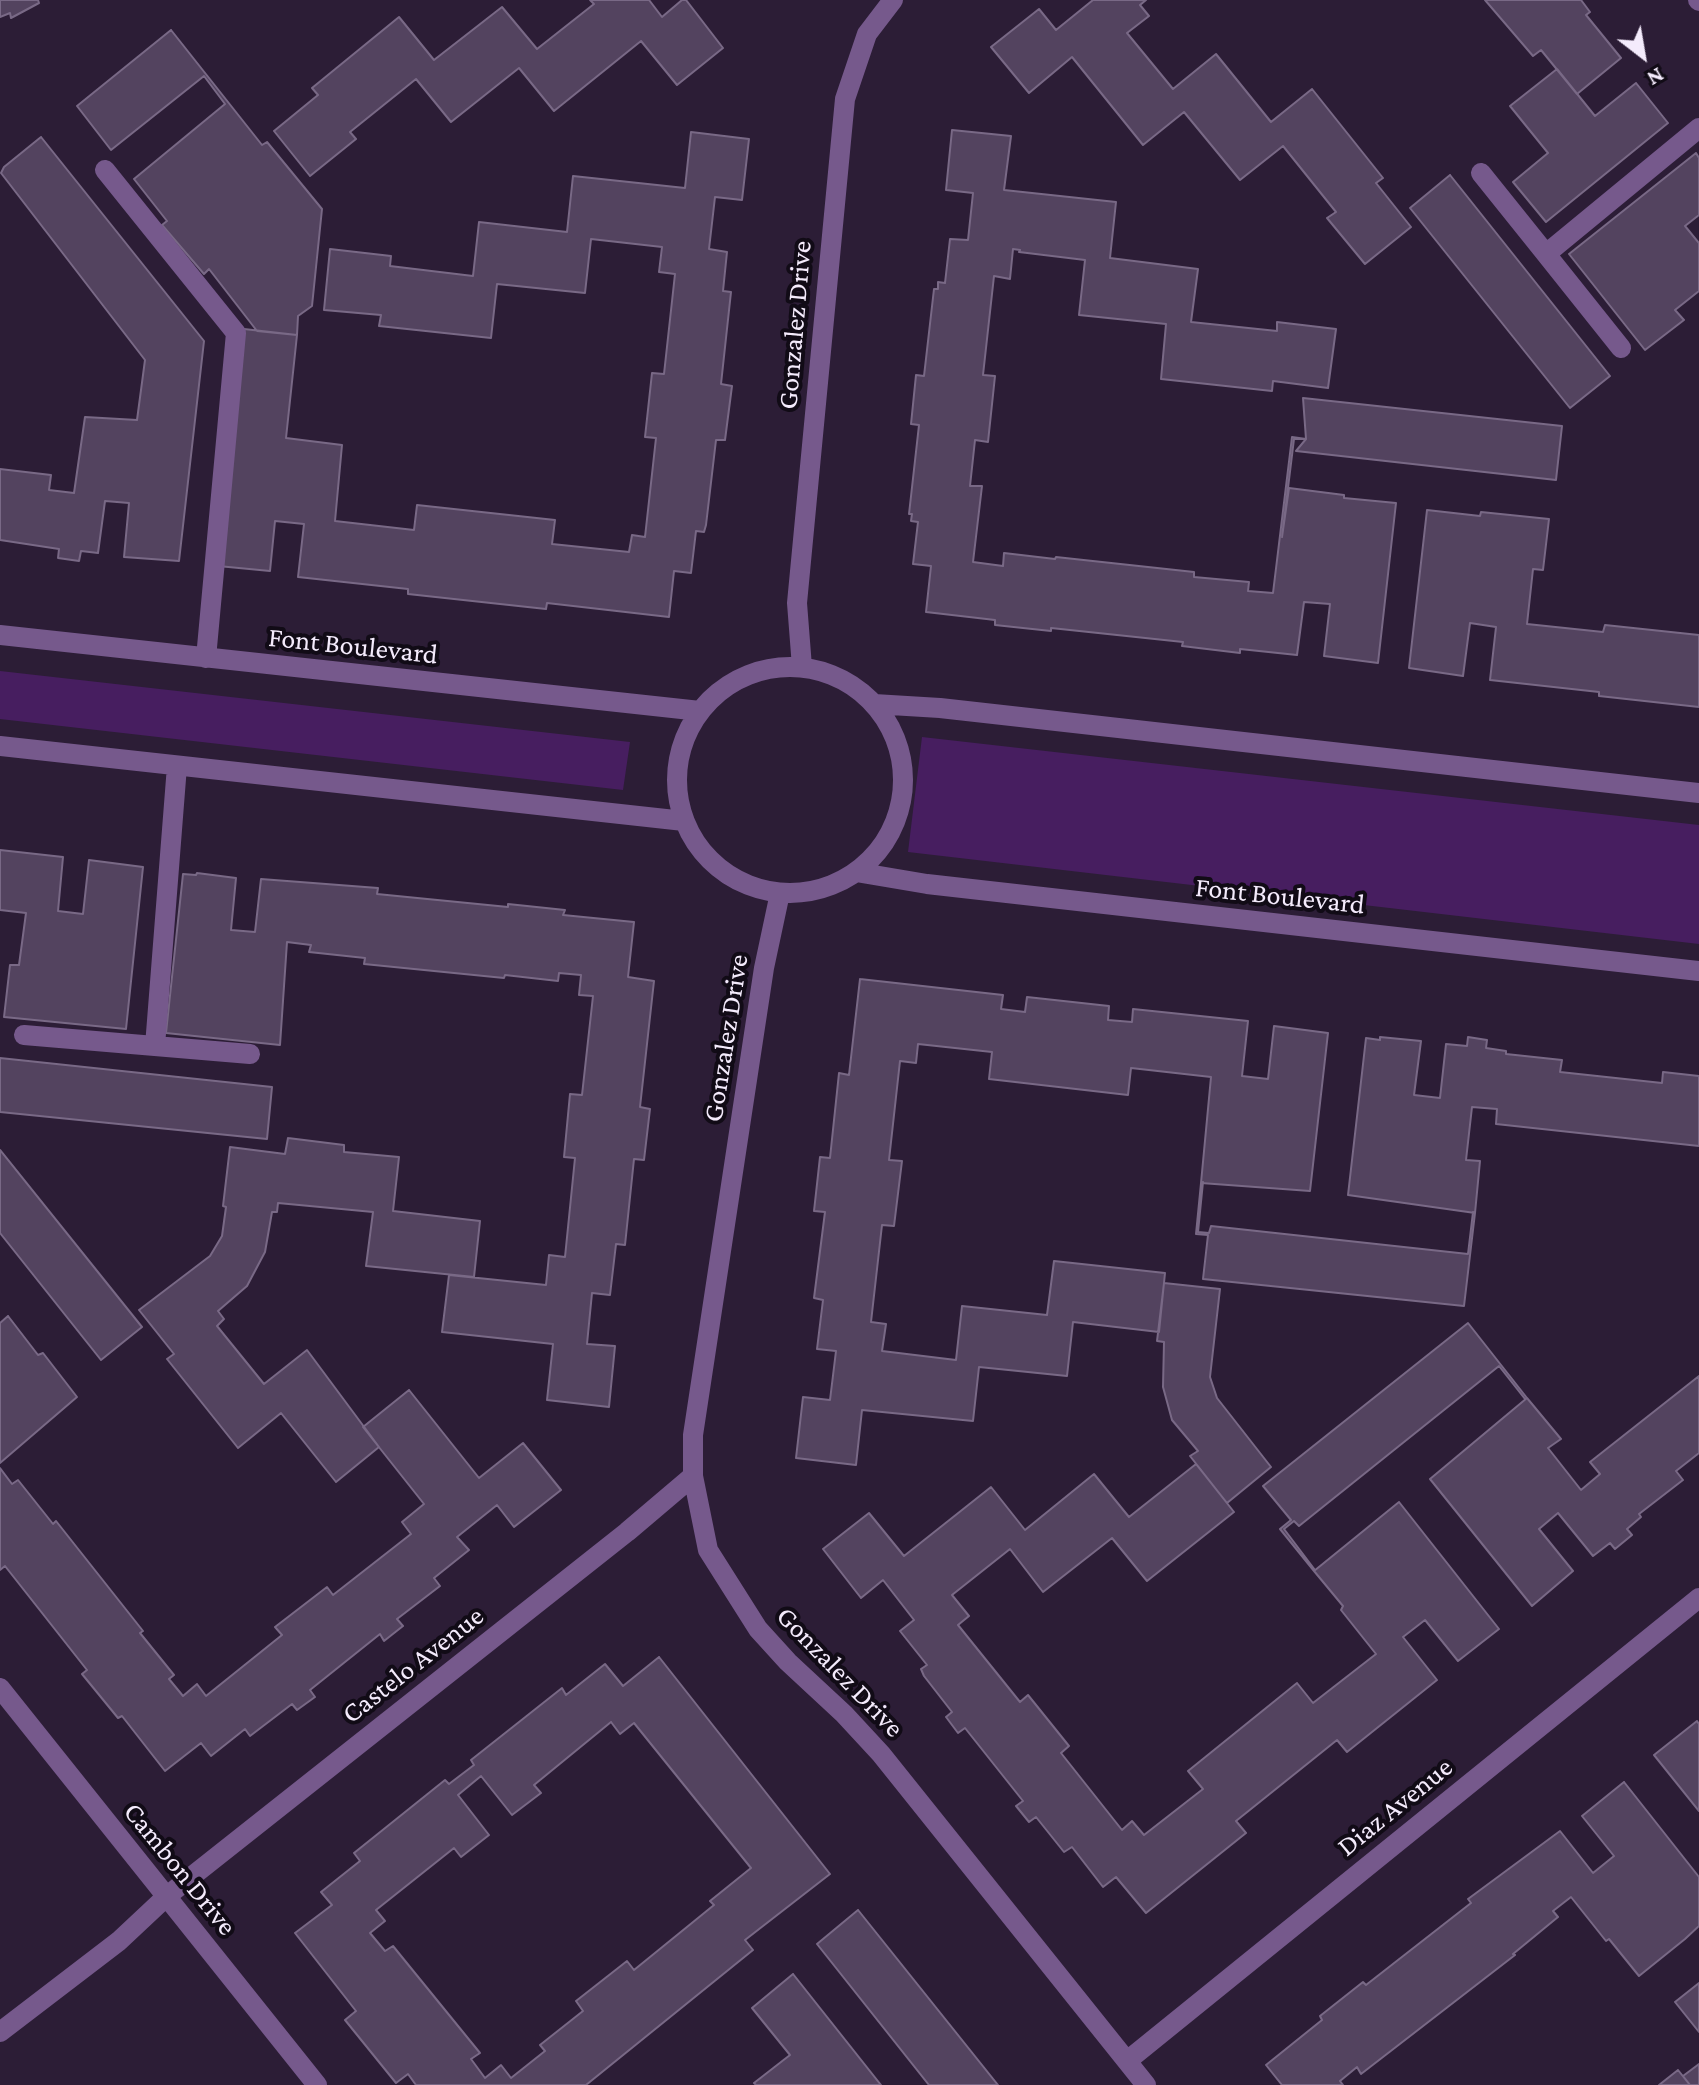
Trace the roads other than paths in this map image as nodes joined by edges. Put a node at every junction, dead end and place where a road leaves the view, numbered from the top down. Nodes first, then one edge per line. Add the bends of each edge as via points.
1 (893, 0) edge
2 (1699, 128) edge
3 (105, 170) dead end
4 (1481, 173) dead end
5 (1546, 254) junction
6 (1621, 348) dead end
7 (0, 635) edge
8 (206, 658) junction
9 (802, 667) junction
10 (874, 704) junction
11 (700, 711) junction
12 (0, 746) edge
13 (177, 766) junction
14 (1699, 793) edge
15 (684, 821) junction
16 (856, 872) junction
17 (780, 893) junction
18 (1699, 971) edge
19 (24, 1035) dead end
20 (155, 1046) junction
21 (250, 1054) dead end
22 (693, 1476) junction
23 (1699, 1598) edge
24 (0, 1688) edge
25 (167, 1896) junction
26 (0, 2032) edge
27 (1127, 2061) junction
28 (317, 2085) edge
29 (1146, 2085) edge

1 - 9 street, Gonzalez Drive via 867,34 845,99 797,603
2 - 5 street
3 - 8 street via 236,333
4 - 5 street
5 - 6 street
7 - 8 street, Font Boulevard
8 - 11 street, Font Boulevard
9 - 10 street via 829,673
9 - 11 street via 746,676
10 - 14 street
10 - 16 street via 898,745 903,792 888,837
11 - 15 street via 680,752 678,798
12 - 13 street
13 - 15 street
13 - 20 street
15 - 17 street via 712,863 755,888
16 - 17 street via 820,889
16 - 18 street, Font Boulevard
17 - 22 street, Gonzalez Drive via 693,1435
19 - 20 street
20 - 21 street
22 - 25 street, Castelo Avenue
22 - 27 street, Gonzalez Drive via 708,1550 758,1629 881,1754
23 - 27 street, Diaz Avenue
24 - 25 street, Cambon Drive
25 - 26 street, Castelo Avenue via 119,1941
25 - 28 street, Cambon Drive
27 - 29 street, Gonzalez Drive

